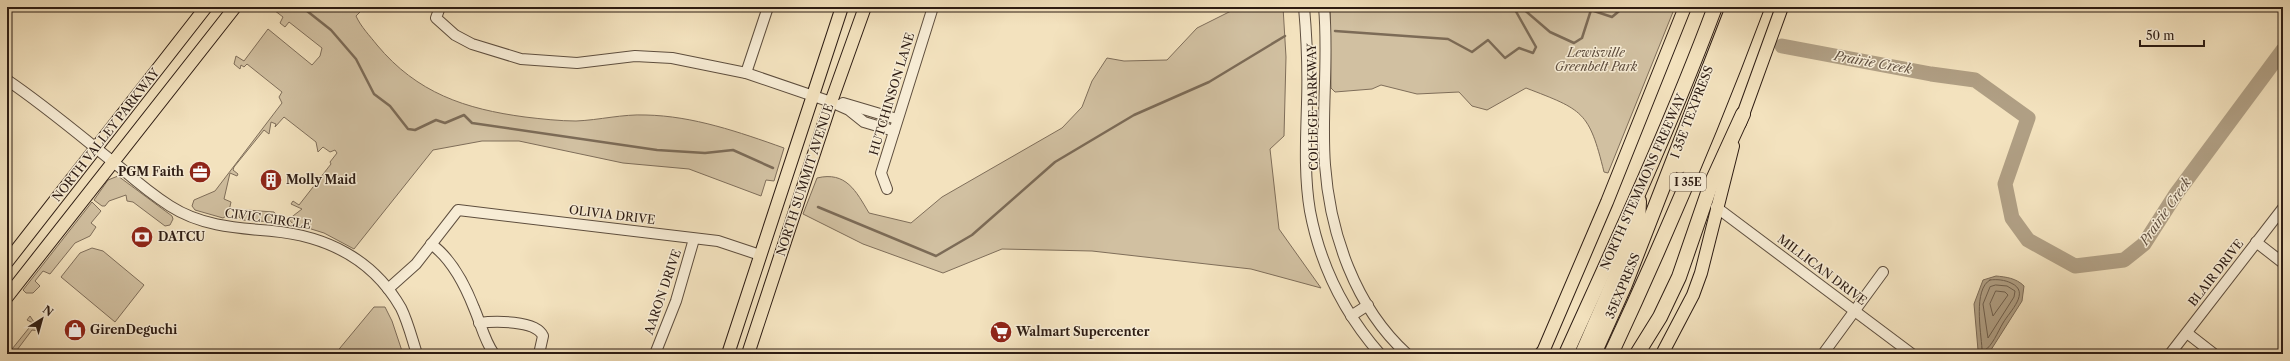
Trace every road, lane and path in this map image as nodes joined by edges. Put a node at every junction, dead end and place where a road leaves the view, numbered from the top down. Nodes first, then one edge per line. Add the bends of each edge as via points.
1 (206, 7) edge
2 (235, 7) edge
3 (440, 7) edge
4 (768, 7) edge
5 (842, 7) edge
6 (864, 7) edge
7 (934, 7) edge
8 (1304, 7) edge
9 (1324, 7) edge
10 (1685, 7) edge
11 (1715, 7) edge
12 (1733, 7) edge
13 (1750, 7) edge
14 (1757, 7) edge
15 (1782, 7) edge
16 (746, 73) junction
17 (7, 80) edge
18 (1307, 94) junction
19 (1326, 94) junction
20 (814, 96) junction
21 (831, 102) junction
22 (1743, 114) junction
23 (897, 119) junction
24 (894, 131) junction
25 (96, 148) junction
26 (113, 162) junction
27 (887, 189) dead end
28 (1640, 191) junction
29 (1716, 207) junction
30 (2283, 208) edge
31 (1651, 217) junction
32 (694, 239) junction
33 (2256, 242) junction
34 (431, 244) junction
35 (783, 250) junction
36 (760, 255) junction
37 (7, 262) edge
38 (2283, 263) edge
39 (1883, 272) dead end
40 (388, 289) junction
41 (9, 291) edge
42 (1368, 305) junction
43 (1855, 311) junction
44 (1351, 316) junction
45 (479, 324) junction
46 (2187, 333) junction
47 (417, 354) edge
48 (494, 354) edge
49 (539, 354) edge
50 (655, 354) edge
51 (728, 354) edge
52 (748, 354) edge
53 (1380, 354) edge
54 (1406, 354) edge
55 (1542, 354) edge
56 (1566, 354) edge
57 (1582, 354) edge
58 (1594, 354) edge
59 (1611, 354) edge
60 (1637, 354) edge
61 (1662, 354) edge
62 (1823, 354) edge
63 (1912, 354) edge
64 (2170, 354) edge
65 (2214, 354) edge

1 - 25 main road, NORTH VALLEY PARKWAY
2 - 26 main road, NORTH VALLEY PARKWAY
3 - 16 street via 436,18 455,35 472,44 521,59 577,62 635,56 672,58
4 - 16 street
5 - 20 main road, NORTH SUMMIT AVENUE
6 - 21 main road, NORTH SUMMIT AVENUE
7 - 23 street, HUTCHINSON LANE
8 - 18 street, COLLEGE PARKWAY via 1308,42
9 - 19 street, COLLEGE PARKWAY
10 - 55 main road, NORTH STEMMONS FREEWAY via 1610,195
11 - 28 highway, NORTH STEMMONS FREEWAY via 1691,73
12 - 31 highway, I 35E TEXPRESS
13 - 31 highway via 1741,20 1680,165
14 - 59 highway, I 35E via 1705,144
15 - 22 main road
16 - 20 street
17 - 25 street, CIVIC CIRCLE
18 - 19 street
18 - 44 street, COLLEGE PARKWAY via 1306,133 1310,210 1325,268
19 - 42 street, COLLEGE PARKWAY via 1325,165 1336,228 1345,258
20 - 21 street
20 - 36 main road, NORTH SUMMIT AVENUE
21 - 23 street via 847,103
21 - 24 street via 849,110 864,122
21 - 35 main road, NORTH SUMMIT AVENUE
22 - 29 main road
22 - 60 highway via 1711,184 1679,277 1660,317
23 - 24 street, HUTCHINSON LANE
24 - 27 street, HUTCHINSON LANE via 881,173
25 - 26 street, CIVIC CIRCLE
25 - 37 main road, NORTH VALLEY PARKWAY
26 - 40 street, CIVIC CIRCLE via 170,207 198,220 236,229 304,235 334,246 358,260 383,281
26 - 41 main road, NORTH VALLEY PARKWAY
28 - 56 highway, NORTH STEMMONS FREEWAY
28 - 57 highway via 1638,225
29 - 43 street, MILLICAN DRIVE
29 - 61 main road via 1701,273
30 - 33 street, BLAIR DRIVE
31 - 58 highway, 35EXPRESS
32 - 34 street, OLIVIA DRIVE via 458,210
32 - 36 street, OLIVIA DRIVE via 728,244
32 - 50 street, AARON DRIVE via 676,301
33 - 38 street
33 - 46 street, BLAIR DRIVE
34 - 40 street via 408,272
34 - 45 street via 458,274
35 - 36 main road
35 - 52 main road, NORTH SUMMIT AVENUE
36 - 51 main road, NORTH SUMMIT AVENUE
39 - 43 street
40 - 47 street, CIVIC CIRCLE via 401,309
42 - 44 street
42 - 54 street, COLLEGE PARKWAY via 1380,324
43 - 62 street
43 - 63 street, MILLICAN DRIVE
44 - 53 street, COLLEGE PARKWAY
45 - 48 street
45 - 49 street via 500,322 534,326 543,336
46 - 64 street, BLAIR DRIVE
46 - 65 street

